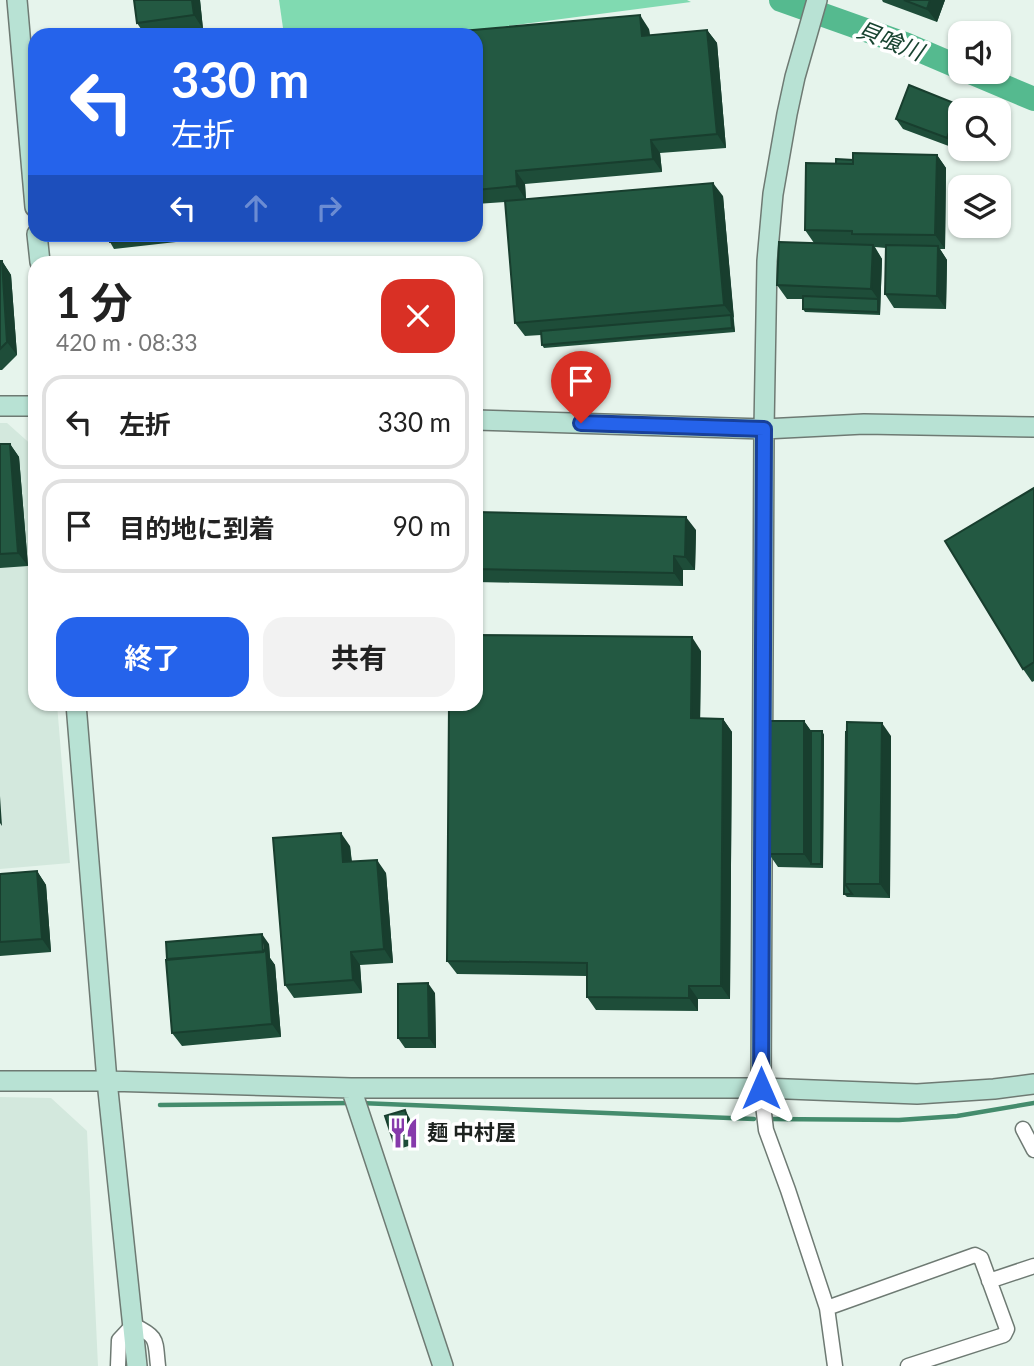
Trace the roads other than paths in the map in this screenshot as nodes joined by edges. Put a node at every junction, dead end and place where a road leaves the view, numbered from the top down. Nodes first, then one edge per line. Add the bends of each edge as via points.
1 (18, 0) edge
2 (817, 0) edge
3 (28, 122) edge
4 (0, 406) edge
5 (28, 406) edge
6 (483, 420) edge
7 (1034, 426) edge
8 (764, 429) junction
9 (77, 711) edge
10 (0, 1081) edge
11 (107, 1082) junction
12 (1034, 1084) edge
13 (351, 1088) junction
14 (761, 1088) junction
15 (1023, 1129) dead end
16 (1034, 1150) edge
17 (1034, 1266) edge
18 (989, 1281) junction
19 (827, 1308) junction
20 (133, 1325) junction
21 (118, 1366) edge
22 (137, 1366) edge
23 (158, 1366) edge
24 (443, 1366) edge
25 (835, 1366) edge
26 (908, 1366) edge

1 - 3 street
2 - 8 street via 789,102 773,194
4 - 5 street
6 - 8 street
7 - 8 street via 864,424
8 - 14 street
9 - 11 street
10 - 11 street
11 - 13 street
11 - 20 street
12 - 14 street via 917,1094
13 - 14 street
13 - 24 street
14 - 19 street via 766,1130
15 - 16 street
17 - 18 street
18 - 19 street via 981,1258 975,1255
18 - 26 street via 1007,1329 1004,1335
19 - 25 street
20 - 21 street via 119,1340
20 - 22 street
20 - 23 street via 155,1340

